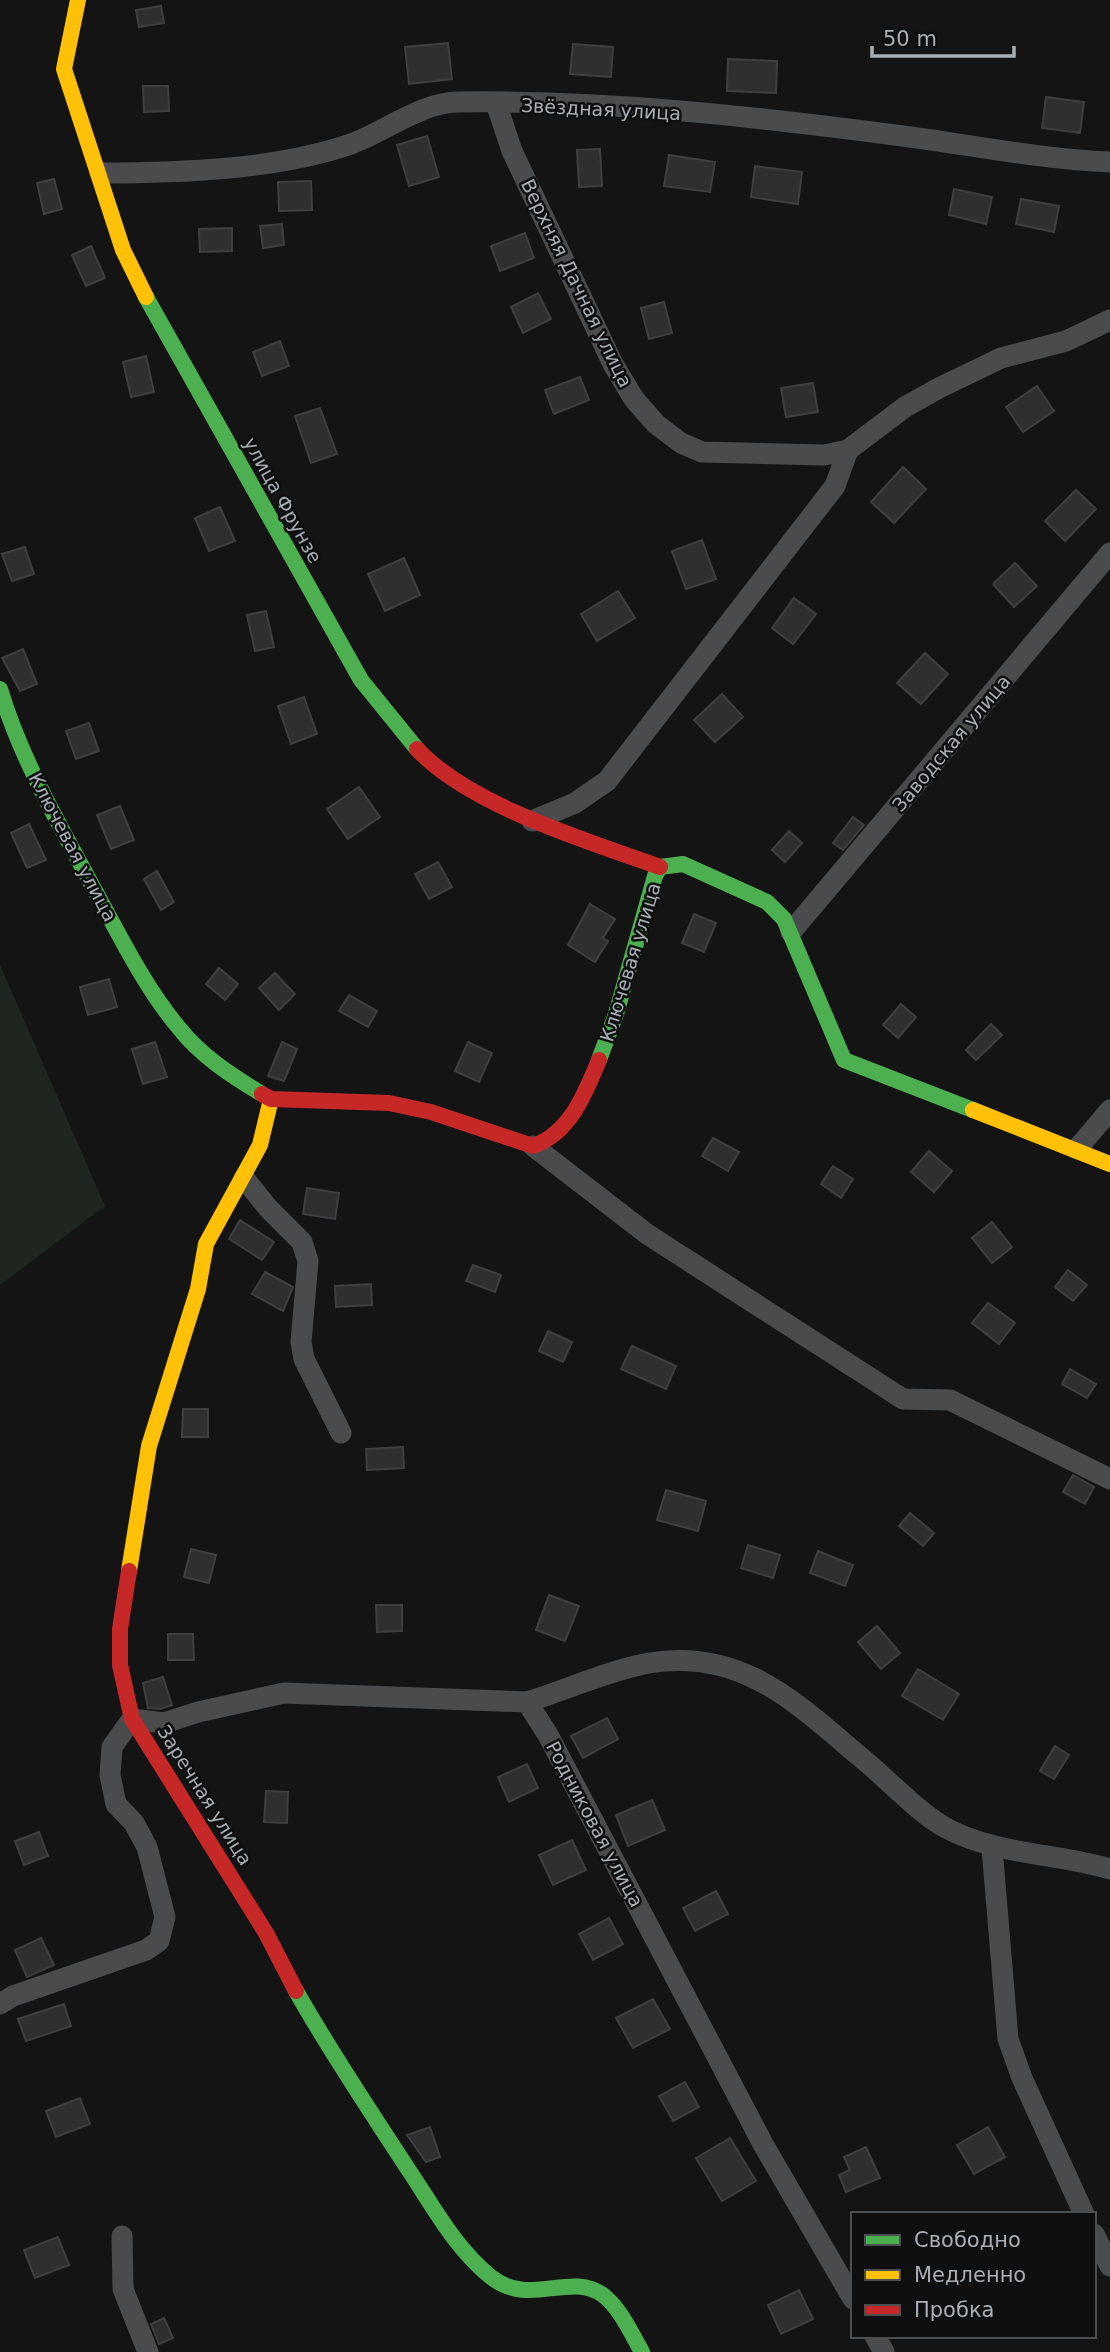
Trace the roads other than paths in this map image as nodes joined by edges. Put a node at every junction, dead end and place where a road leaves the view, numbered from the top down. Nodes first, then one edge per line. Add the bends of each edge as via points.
1 (78, 0) edge
2 (496, 103) junction
3 (1110, 162) edge
4 (100, 173) junction
5 (1110, 320) edge
6 (849, 450) junction
7 (1110, 553) edge
8 (0, 689) edge
9 (532, 821) junction
10 (660, 867) junction
11 (792, 932) junction
12 (271, 1099) junction
13 (1110, 1110) edge
14 (533, 1146) junction
15 (1077, 1149) junction
16 (1110, 1164) edge
17 (244, 1178) junction
18 (341, 1433) dead end
19 (1110, 1479) edge
20 (527, 1702) junction
21 (132, 1719) junction
22 (992, 1848) junction
23 (1110, 1869) edge
24 (0, 2004) edge
25 (1083, 2212) edge
26 (122, 2236) dead end
27 (1096, 2238) edge
28 (1110, 2266) edge
29 (851, 2296) edge
30 (148, 2352) edge
31 (642, 2352) edge

1 - 4 street, улица Фрунзе via 64,69
2 - 3 street, Звёздная улица via 654,110
2 - 4 street, Звёздная улица via 454,102 349,144 302,156 230,167
2 - 6 street, Верхняя Дачная улица via 512,151 613,363 634,399 656,424 702,452 824,455
4 - 9 street, улица Фрунзе via 133,273 361,680 427,760
5 - 6 street, Верхняя Дачная улица via 1066,341 1001,358 939,388
6 - 9 street via 835,486 607,780 575,803
7 - 11 street, Заводская улица
8 - 12 street, Ключевая улица via 13,732 51,810 125,945 179,1029 228,1074
9 - 10 street, улица Фрунзе
10 - 11 street, Ключевая улица via 683,864 767,902
10 - 14 street, Ключевая улица via 602,1056 585,1095 558,1133
11 - 15 street, Ключевая улица via 844,1060
12 - 14 street, Ключевая улица via 389,1103
12 - 17 street, Заречная улица via 260,1145
13 - 15 street
14 - 19 street, Ключевая улица via 647,1234 903,1399 950,1401
15 - 16 street, Ключевая улица
17 - 18 street via 302,1242 308,1261 301,1342 304,1359
17 - 21 street, Заречная улица via 206,1244 198,1289 149,1446 120,1629 120,1665
20 - 21 street via 284,1693 164,1723
20 - 22 street via 649,1663 702,1662 754,1676 811,1713 943,1826
20 - 29 street, Родниковая улица via 763,2144
21 - 24 street via 112,1747 110,1775 116,1804 147,1847 164,1917 159,1941 146,1950
21 - 31 street, Заречная улица via 266,1933 369,2114 425,2198 479,2267 507,2290 593,2289 611,2302
22 - 23 street via 1082,1860
22 - 25 street via 1008,2039
26 - 30 street via 123,2289
27 - 28 street

